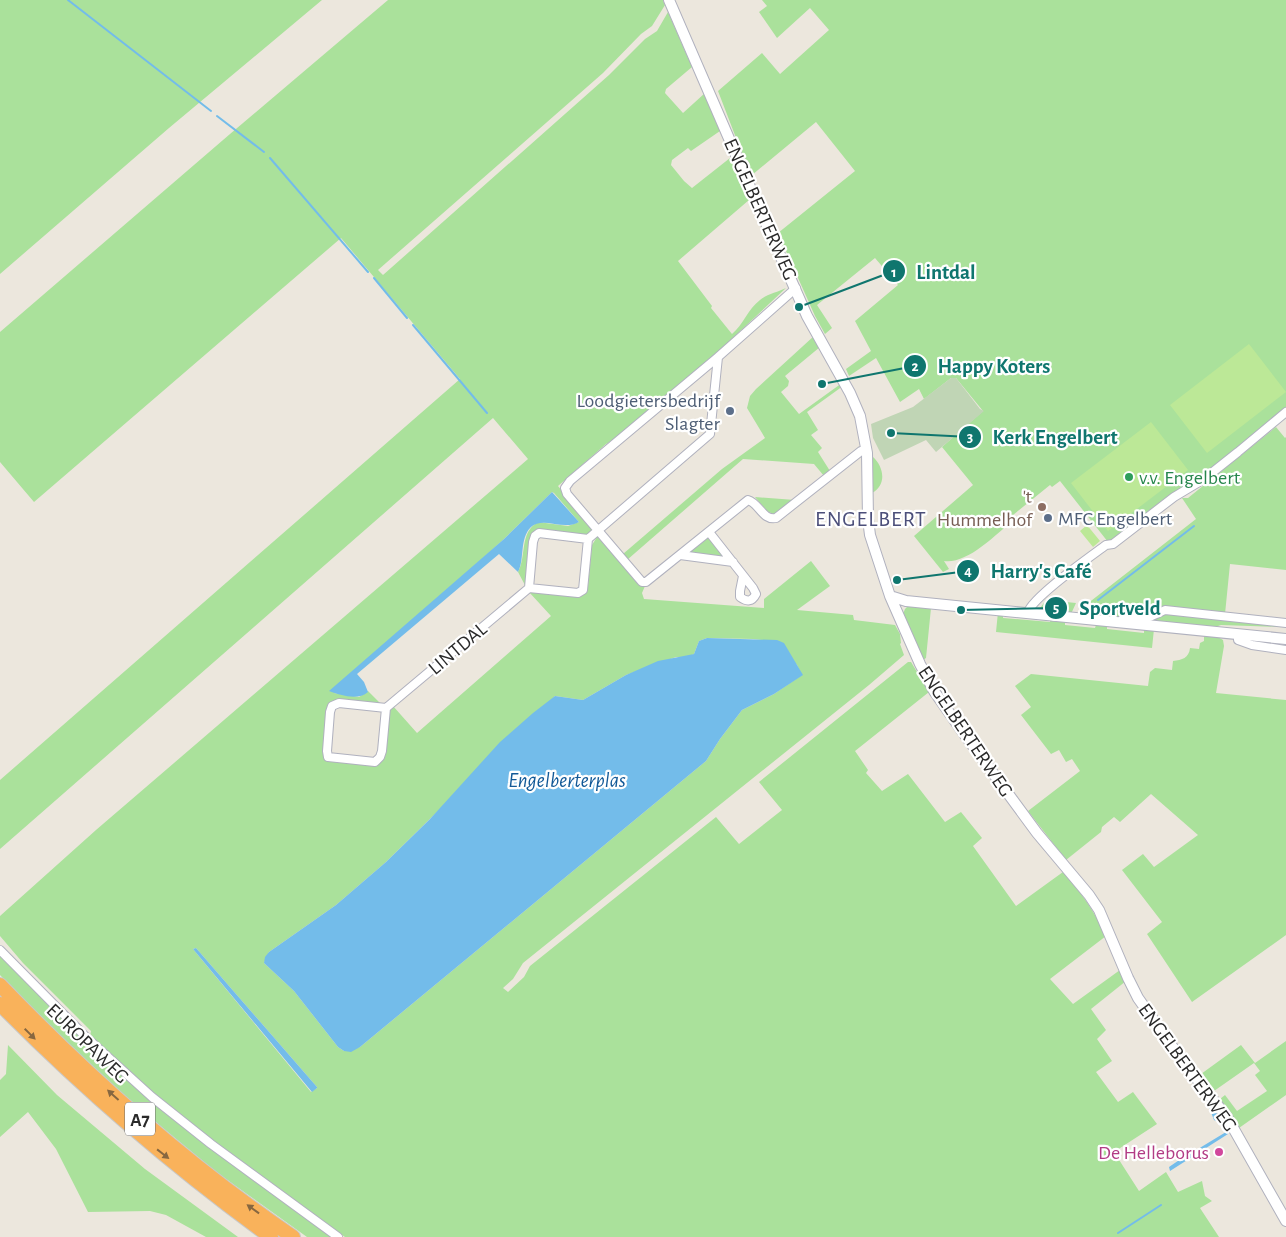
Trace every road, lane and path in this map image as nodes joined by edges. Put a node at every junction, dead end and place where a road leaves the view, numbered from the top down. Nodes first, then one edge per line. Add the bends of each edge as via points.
1 (670, 0) edge
2 (796, 288) junction
3 (718, 357) junction
4 (1286, 412) edge
5 (867, 449) junction
6 (598, 530) junction
7 (709, 532) junction
8 (588, 539) junction
9 (680, 555) junction
10 (732, 562) junction
11 (743, 576) dead end
12 (529, 588) junction
13 (890, 596) junction
14 (906, 600) junction
15 (896, 611) junction
16 (1028, 612) junction
17 (1120, 622) junction
18 (1286, 623) edge
19 (1238, 634) junction
20 (1286, 639) edge
21 (1286, 650) edge
22 (386, 708) junction
23 (0, 950) edge
24 (0, 985) edge
25 (0, 1004) edge
26 (1286, 1221) edge
27 (271, 1237) edge
28 (293, 1237) edge
29 (338, 1237) edge

1 - 2 street, ENGELBERTERWEG
2 - 3 street
2 - 5 street, ENGELBERTERWEG via 820,341 850,393 860,416
3 - 6 street via 710,434
3 - 6 street via 565,488
4 - 16 street via 1204,479 1072,571 1033,602
5 - 7 street via 776,518 766,516 748,500
5 - 13 street, ENGELBERTERWEG via 870,535
6 - 8 street
6 - 9 street via 642,582
7 - 9 street
7 - 10 street
8 - 12 street via 583,590
8 - 12 street via 539,533 535,536
9 - 10 street
10 - 11 street
12 - 22 street, LINTDAL
13 - 14 street
13 - 15 street, ENGELBERTERWEG
14 - 15 street
14 - 16 street
15 - 26 street, ENGELBERTERWEG via 934,691 1037,833 1100,910 1138,998 1227,1117
16 - 17 street
17 - 18 street via 1125,616 1150,617 1165,610
17 - 19 street
19 - 20 street
19 - 21 street via 1238,640 1252,645
22 - 22 street via 338,703 332,706 328,757 374,762 380,757
23 - 29 street via 152,1097
28 -> 24 highway, EUROPAWEG / A7 via 130,1110
25 -> 27 highway, EUROPAWEG / A7 via 60,1065 117,1116

